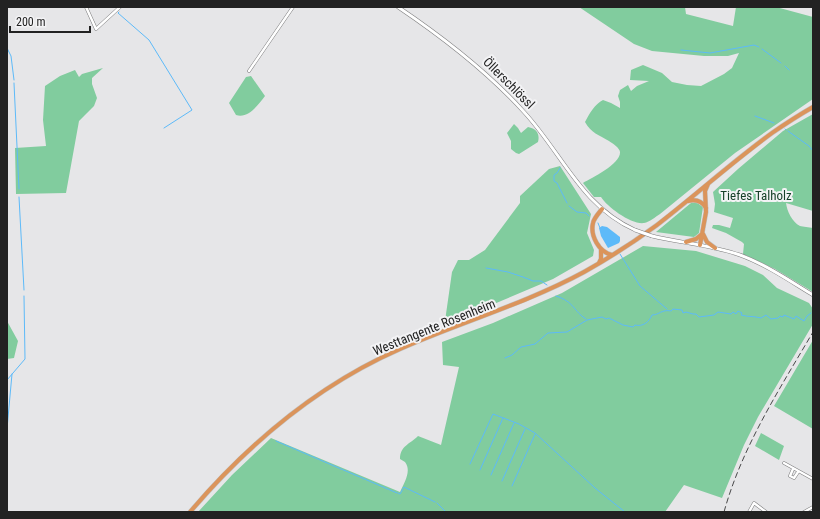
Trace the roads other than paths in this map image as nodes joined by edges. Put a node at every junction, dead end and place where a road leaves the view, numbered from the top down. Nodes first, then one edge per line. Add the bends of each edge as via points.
1 (86, 7) edge
2 (120, 7) edge
3 (293, 7) edge
4 (398, 7) edge
5 (249, 71) dead end
6 (813, 107) edge
7 (709, 183) junction
8 (687, 201) junction
9 (706, 209) junction
10 (602, 210) junction
11 (703, 232) junction
12 (686, 242) junction
13 (700, 245) junction
14 (715, 248) junction
15 (601, 250) junction
16 (612, 255) junction
17 (599, 263) junction
18 (813, 295) edge
19 (784, 463) dead end
20 (793, 469) junction
21 (798, 472) junction
22 (813, 479) edge
23 (813, 507) edge
24 (190, 512) edge
25 (748, 512) edge
26 (766, 512) edge
27 (804, 512) edge

1 - 2 street via 96,29
3 - 5 street
4 - 10 street, Öllerschlössl via 468,57 501,87 536,125 589,198
6 - 7 highway via 772,133
7 - 8 highway, Westtangente Rosenheim
7 - 9 highway via 705,191
8 - 9 highway via 700,201
8 - 16 highway, Westtangente Rosenheim via 656,226
9 - 11 highway
10 - 12 street, Öllerschlössl, bridge via 635,230
10 - 15 highway via 594,219 592,231
11 - 12 highway via 696,239
11 - 13 highway
11 - 14 highway via 705,239
12 - 13 street, Öllerschlössl
13 - 14 street, Öllerschlössl
14 - 18 street, Öllerschlössl via 760,264
15 - 16 highway
15 - 17 highway
16 - 17 highway, Westtangente Rosenheim
17 - 24 highway, Westtangente Rosenheim via 528,299 398,350 331,386 250,449
19 - 20 street
20 - 21 street
20 - 21 street via 790,476 794,478
21 - 22 street
23 - 27 street
25 - 26 street via 754,503

